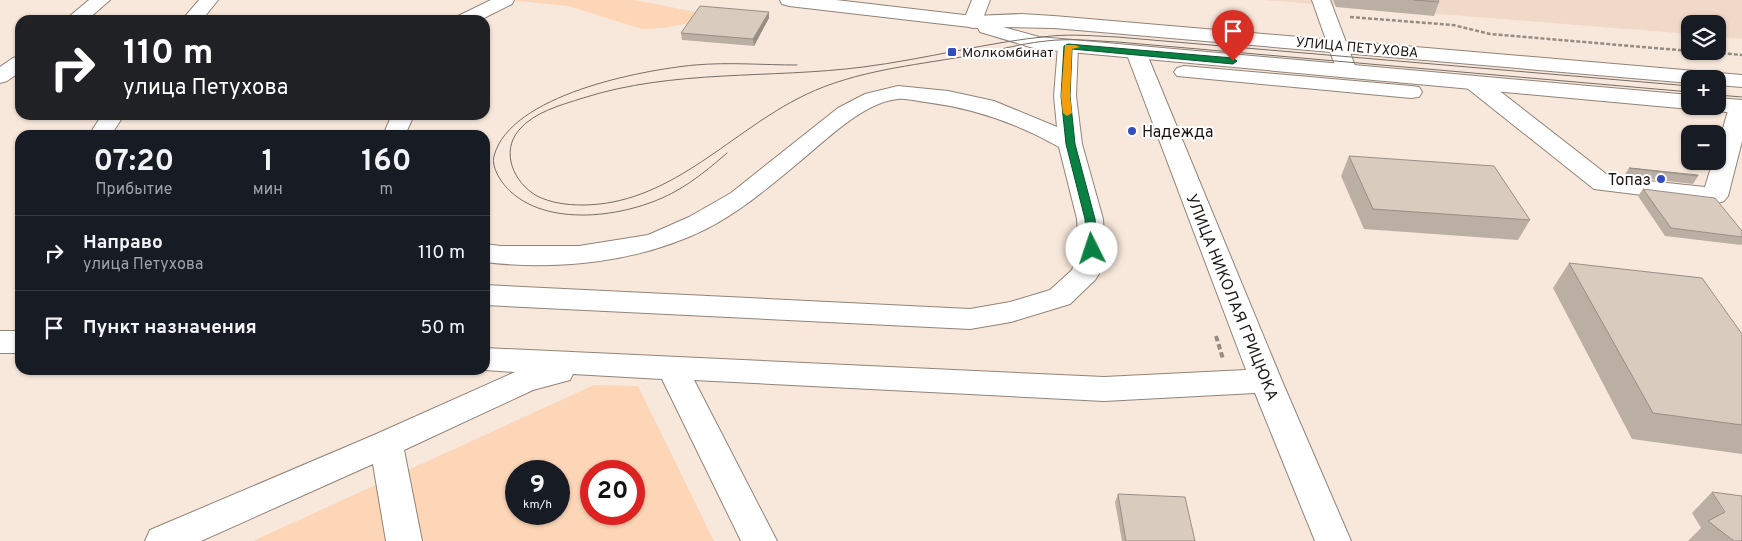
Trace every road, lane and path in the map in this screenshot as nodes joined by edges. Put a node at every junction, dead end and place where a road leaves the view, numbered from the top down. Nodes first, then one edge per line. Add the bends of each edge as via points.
1 (101, 0) edge
2 (209, 0) edge
3 (505, 0) edge
4 (789, 0) edge
5 (981, 0) edge
6 (1321, 0) edge
7 (81, 15) edge
8 (196, 15) edge
9 (459, 15) edge
10 (973, 22) junction
11 (1068, 46) junction
12 (1337, 46) junction
13 (1136, 52) junction
14 (1726, 54) edge
15 (1742, 55) edge
16 (15, 66) edge
17 (1347, 71) junction
18 (1184, 72) dead end
19 (1274, 72) junction
20 (0, 77) edge
21 (1742, 80) edge
22 (1475, 83) junction
23 (1411, 92) dead end
24 (1681, 101) edge
25 (1733, 106) edge
26 (1070, 144) junction
27 (490, 254) edge
28 (490, 295) edge
29 (0, 342) edge
30 (15, 342) edge
31 (490, 359) edge
32 (590, 365) junction
33 (673, 369) junction
34 (1266, 381) junction
35 (386, 444) junction
36 (163, 541) edge
37 (404, 541) edge
38 (759, 541) edge
39 (1333, 541) edge

1 - 7 main road
2 - 8 main road
3 - 9 main road
4 - 10 main road, УЛИЦА ПЕТУХОВА
5 - 10 main road
6 - 12 main road
10 - 11 main road, УЛИЦА ПЕТУХОВА via 1024,40
10 - 12 main road, УЛИЦА ПЕТУХОВА via 1054,22
11 - 13 main road, УЛИЦА ПЕТУХОВА
11 - 26 main road via 1066,96
12 - 17 main road
12 - 21 main road, УЛИЦА ПЕТУХОВА
13 - 19 main road, УЛИЦА ПЕТУХОВА
13 - 34 main road, УЛИЦА НИКОЛАЯ ГРИЦЮКА
14 - 15 path
16 - 20 main road
17 - 19 main road, УЛИЦА ПЕТУХОВА
17 - 22 main road, УЛИЦА ПЕТУХОВА
18 - 19 main road
19 - 23 main road
22 - 24 main road, УЛИЦА ПЕТУХОВА
22 - 25 main road via 1604,184 1715,196
26 - 27 main road via 1052,133 986,106 898,92 846,113 740,198 698,223 654,242 579,255
26 - 28 main road via 1090,219 1092,249 1085,274 1060,297 1011,312 970,319
29 - 30 main road
31 - 32 main road
32 - 33 main road
32 - 35 main road via 525,380
33 - 34 main road via 1104,388
33 - 38 main road
34 - 39 main road, УЛИЦА НИКОЛАЯ ГРИЦЮКА
35 - 36 main road
35 - 37 main road

